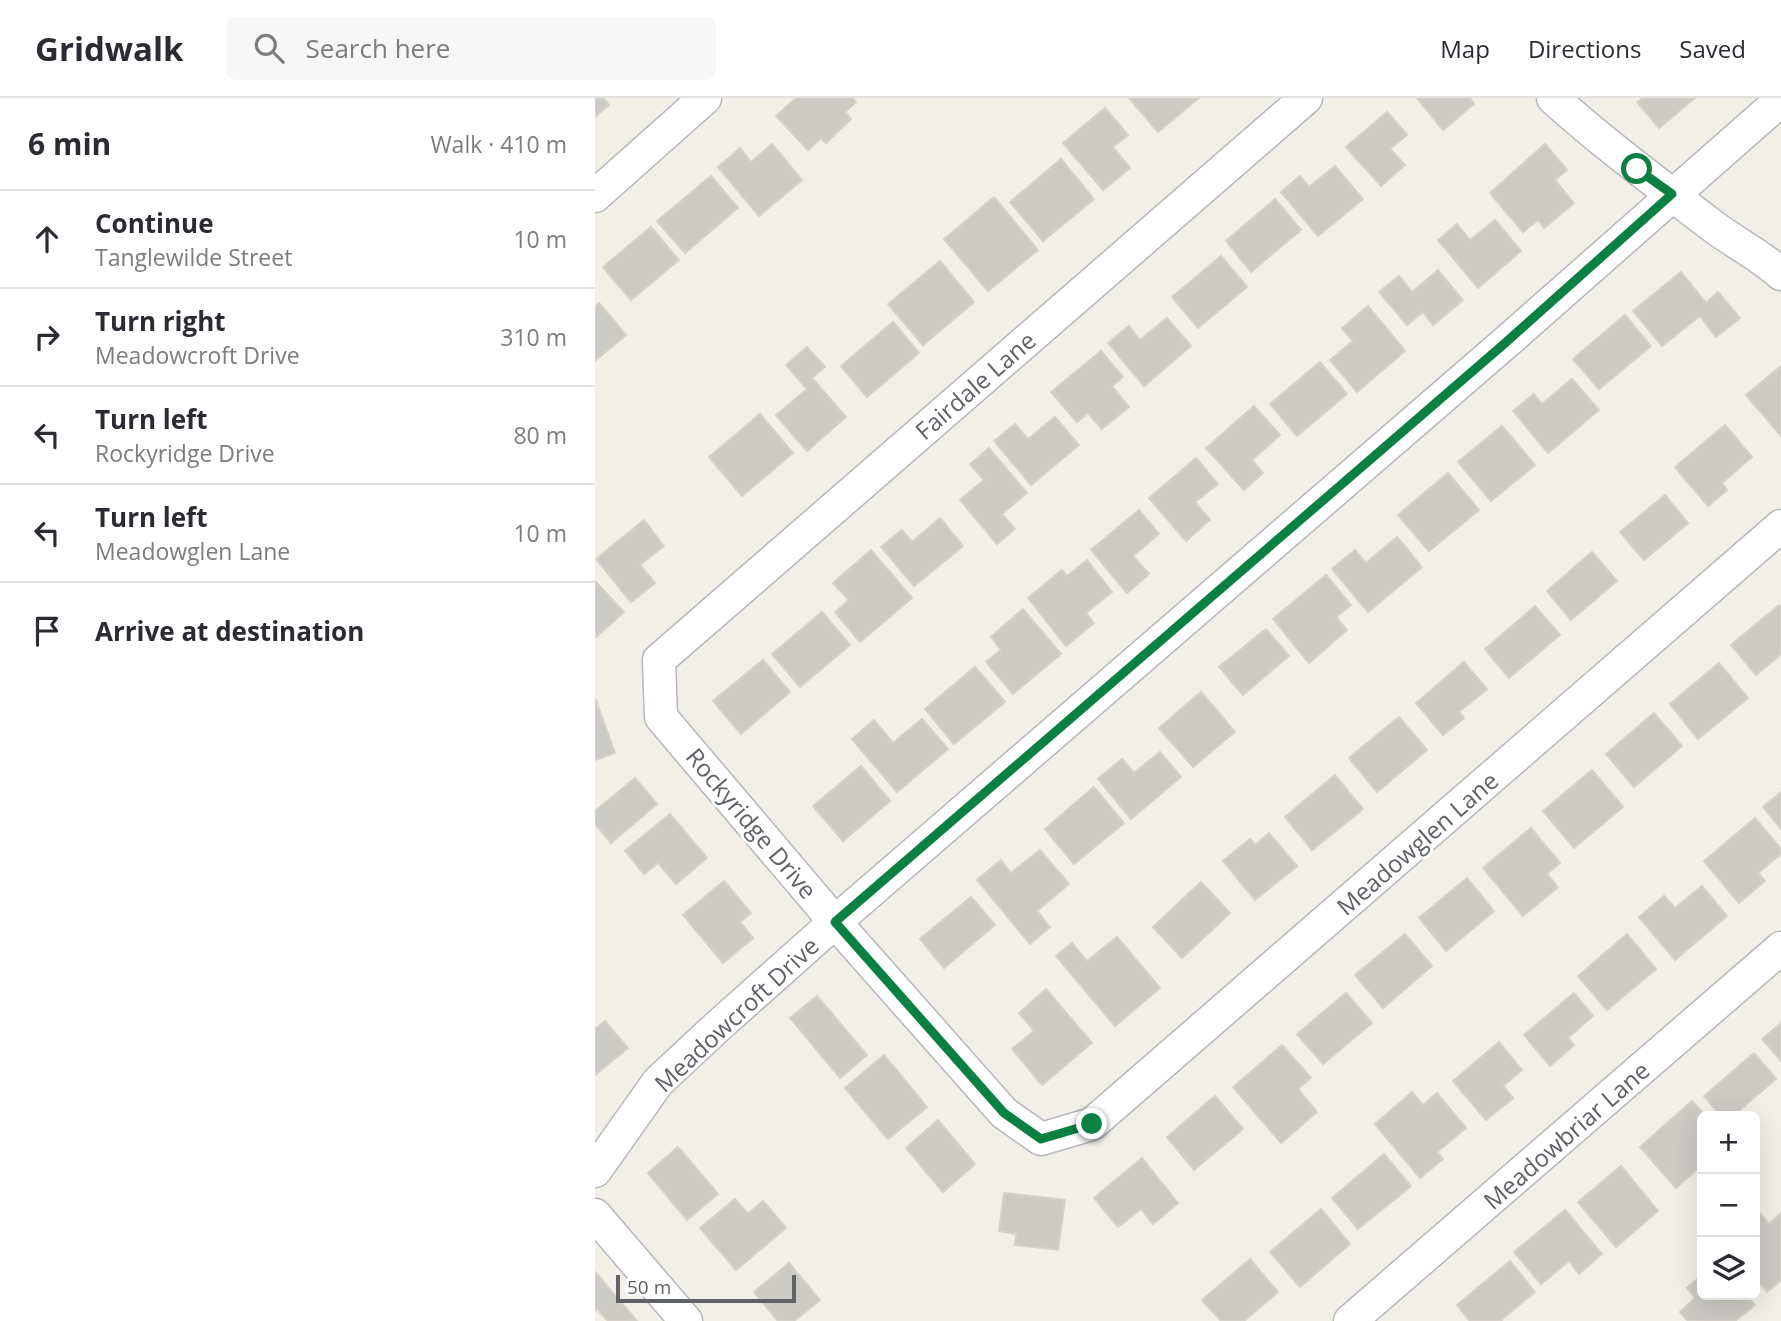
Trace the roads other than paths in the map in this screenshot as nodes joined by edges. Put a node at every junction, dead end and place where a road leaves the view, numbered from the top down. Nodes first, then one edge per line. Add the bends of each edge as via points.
1 (705, 98) edge
2 (1306, 98) edge
3 (1553, 98) edge
4 (1781, 100) edge
5 (1672, 194) junction
6 (595, 196) edge
7 (1781, 274) edge
8 (1781, 526) edge
9 (660, 679) joint
10 (835, 922) junction
11 (1781, 948) edge
12 (1041, 1139) joint
13 (595, 1171) edge
14 (595, 1215) edge
15 (686, 1321) edge
16 (1350, 1321) edge

1 - 6 street
2 - 9 street, Fairdale Lane via 659,660
3 - 5 street
4 - 5 street, Meadowcroft Drive
5 - 7 street
5 - 10 street, Meadowcroft Drive
8 - 12 street, Meadowglen Lane via 1092,1124
9 - 10 street, Rockyridge Drive via 661,717
10 - 12 street, Rockyridge Drive via 1004,1113
10 - 13 street, Meadowcroft Drive via 658,1082
11 - 16 street, Meadowbriar Lane
14 - 15 street

